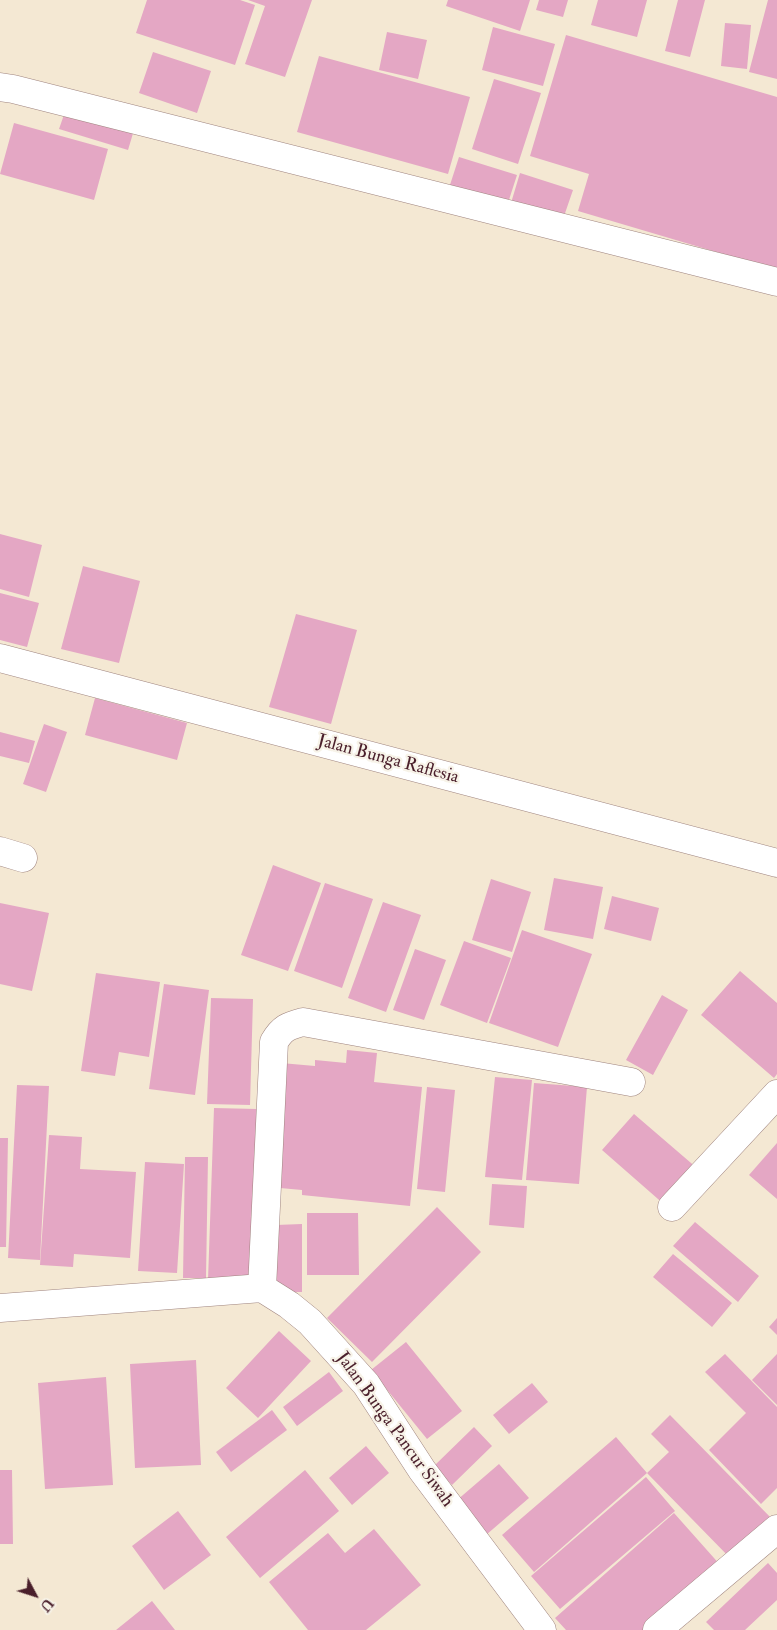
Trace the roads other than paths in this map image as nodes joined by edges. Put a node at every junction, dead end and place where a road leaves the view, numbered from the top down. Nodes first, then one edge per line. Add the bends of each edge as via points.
1 (0, 87) edge
2 (777, 282) edge
3 (0, 658) edge
4 (777, 863) edge
5 (631, 1082) dead end
6 (777, 1094) edge
7 (672, 1207) dead end
8 (262, 1288) junction
9 (0, 1308) edge
10 (777, 1529) edge
11 (542, 1630) edge
12 (657, 1630) edge

1 - 2 street
3 - 4 street, Jalan Bunga Raflesia
5 - 8 street via 304,1022 288,1026 274,1042
6 - 7 street
8 - 9 street
8 - 11 street, Jalan Bunga Pancur Siwah via 310,1322 366,1384 422,1470
10 - 12 street

